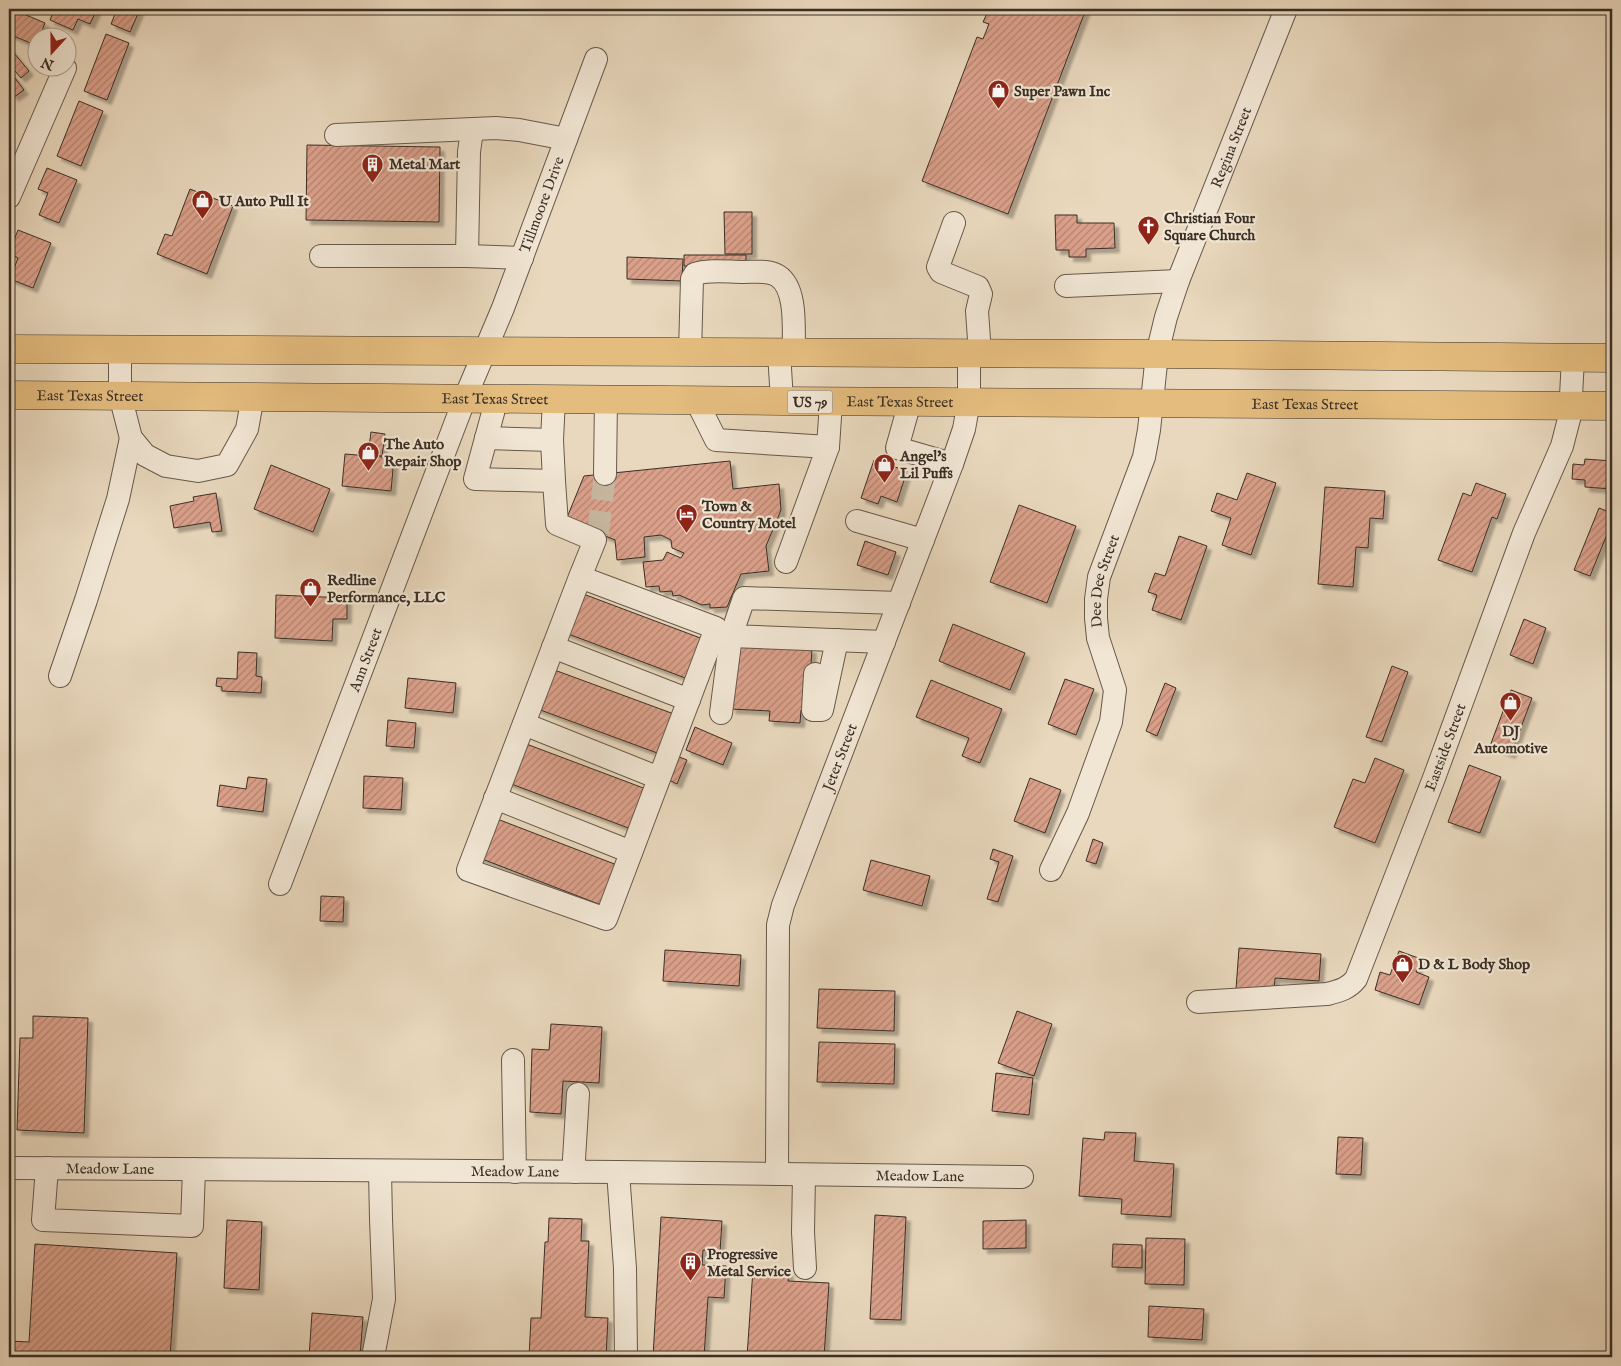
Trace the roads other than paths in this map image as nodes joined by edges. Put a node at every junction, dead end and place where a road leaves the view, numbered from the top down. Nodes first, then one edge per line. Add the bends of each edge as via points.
1 (1286, 9) edge
2 (596, 59) dead end
3 (61, 78) edge
4 (472, 130) junction
5 (336, 135) dead end
6 (566, 139) junction
7 (9, 197) edge
8 (954, 223) dead end
9 (321, 256) dead end
10 (467, 256) junction
11 (522, 258) junction
12 (1178, 281) junction
13 (1066, 286) dead end
14 (9, 349) edge
15 (120, 351) junction
16 (484, 352) junction
17 (690, 352) junction
18 (787, 352) junction
19 (974, 353) junction
20 (1156, 354) junction
21 (1573, 358) junction
22 (1612, 358) edge
23 (9, 395) edge
24 (120, 395) junction
25 (253, 396) junction
26 (465, 398) junction
27 (497, 398) junction
28 (554, 399) junction
29 (606, 399) junction
30 (696, 400) junction
31 (782, 401) junction
32 (969, 401) junction
33 (831, 402) junction
34 (910, 402) junction
35 (1151, 404) junction
36 (1571, 406) junction
37 (1612, 406) edge
38 (130, 438) junction
39 (486, 438) junction
40 (552, 440) junction
41 (828, 447) junction
42 (952, 464) junction
43 (605, 474) tunnel mouth
44 (554, 480) junction
45 (857, 521) dead end
46 (923, 540) junction
47 (786, 562) dead end
48 (580, 577) junction
49 (899, 604) junction
50 (731, 636) junction
51 (828, 640) junction
52 (884, 642) junction
53 (553, 647) junction
54 (60, 676) dead end
55 (689, 700) junction
56 (721, 713) dead end
57 (524, 724) junction
58 (659, 778) junction
59 (495, 798) junction
60 (631, 852) junction
61 (1051, 870) dead end
62 (280, 884) dead end
63 (1198, 1002) dead end
64 (513, 1060) dead end
65 (578, 1094) dead end
66 (9, 1168) edge
67 (47, 1168) junction
68 (194, 1169) junction
69 (380, 1171) junction
70 (515, 1172) junction
71 (575, 1172) junction
72 (618, 1172) junction
73 (777, 1174) junction
74 (804, 1175) junction
75 (1022, 1177) dead end
76 (805, 1268) dead end
77 (373, 1357) edge
78 (626, 1357) edge

1 - 12 street, Regina Street
2 - 6 street, Tillmoore Drive
3 - 7 street
4 - 5 street
4 - 6 street via 519,130
4 - 10 street
6 - 11 street, Tillmoore Drive
8 - 19 street, Jeter Street via 938,267 941,272 978,287 981,294
9 - 10 street
10 - 11 street
11 - 16 street, Tillmoore Drive
12 - 13 street
12 - 20 street, Regina Street
14 - 15 main road
15 - 16 main road
15 - 24 street
16 - 17 main road
16 - 26 street, Ann Street
17 - 18 main road
17 - 18 street via 692,279 704,271 766,272 785,282 792,308
18 - 19 main road
18 - 31 street
19 - 20 main road
19 - 32 street, Jeter Street
20 - 21 main road
20 - 35 street, Regina Street
21 - 22 main road
21 - 36 street, Eastside Street
23 - 24 main road, East Texas Street / US 79
24 - 25 main road, East Texas Street / US 79
24 - 38 street
25 - 26 main road, East Texas Street / US 79
25 - 38 street via 247,429 227,465 198,471 166,466 145,456
26 - 27 main road, East Texas Street / US 79
26 - 62 street, Ann Street
27 - 28 main road, East Texas Street / US 79
27 - 39 street
28 - 29 main road, East Texas Street / US 79
28 - 40 street
29 - 30 main road, East Texas Street / US 79
29 - 43 street
30 - 31 main road, East Texas Street / US 79
30 - 41 street via 716,440
31 - 33 main road, East Texas Street / US 79
32 - 34 main road, East Texas Street / US 79
32 - 35 main road, East Texas Street / US 79
32 - 42 street, Jeter Street
33 - 34 main road, East Texas Street / US 79
33 - 41 street
34 - 42 street via 897,448
35 - 36 main road, East Texas Street / US 79
35 - 61 street, Dee Dee Street via 1144,457 1099,577 1096,599 1098,638 1115,690 1111,722 1078,813
36 - 37 main road, East Texas Street / US 79
36 - 63 street, Eastside Street via 1562,446 1524,533 1356,979 1343,990 1327,994
38 - 54 street via 118,499
39 - 40 street
39 - 44 street via 475,479
40 - 44 street
41 - 47 street
42 - 46 street, Jeter Street
44 - 48 street via 557,524 596,537
45 - 46 street
46 - 49 street, Jeter Street
48 - 53 street
48 - 55 street via 716,628
49 - 50 street via 744,598
49 - 52 street, Jeter Street
50 - 51 street
50 - 56 street
51 - 51 street via 822,710 813,710 815,668
51 - 52 street
52 - 73 street, Jeter Street via 778,925
53 - 55 street
53 - 57 street
55 - 58 street
57 - 58 street
57 - 59 street
58 - 60 street
59 - 60 street
59 - 60 street via 468,870 606,919
64 - 70 street
65 - 71 street
66 - 67 street, Meadow Lane
67 - 68 street, Meadow Lane
67 - 68 street via 44,1220 192,1226
68 - 69 street, Meadow Lane
69 - 70 street, Meadow Lane
69 - 77 street via 384,1299
70 - 71 street, Meadow Lane
71 - 72 street, Meadow Lane
72 - 73 street, Meadow Lane
72 - 78 street via 625,1268
73 - 74 street, Meadow Lane
74 - 75 street, Meadow Lane
74 - 76 street

